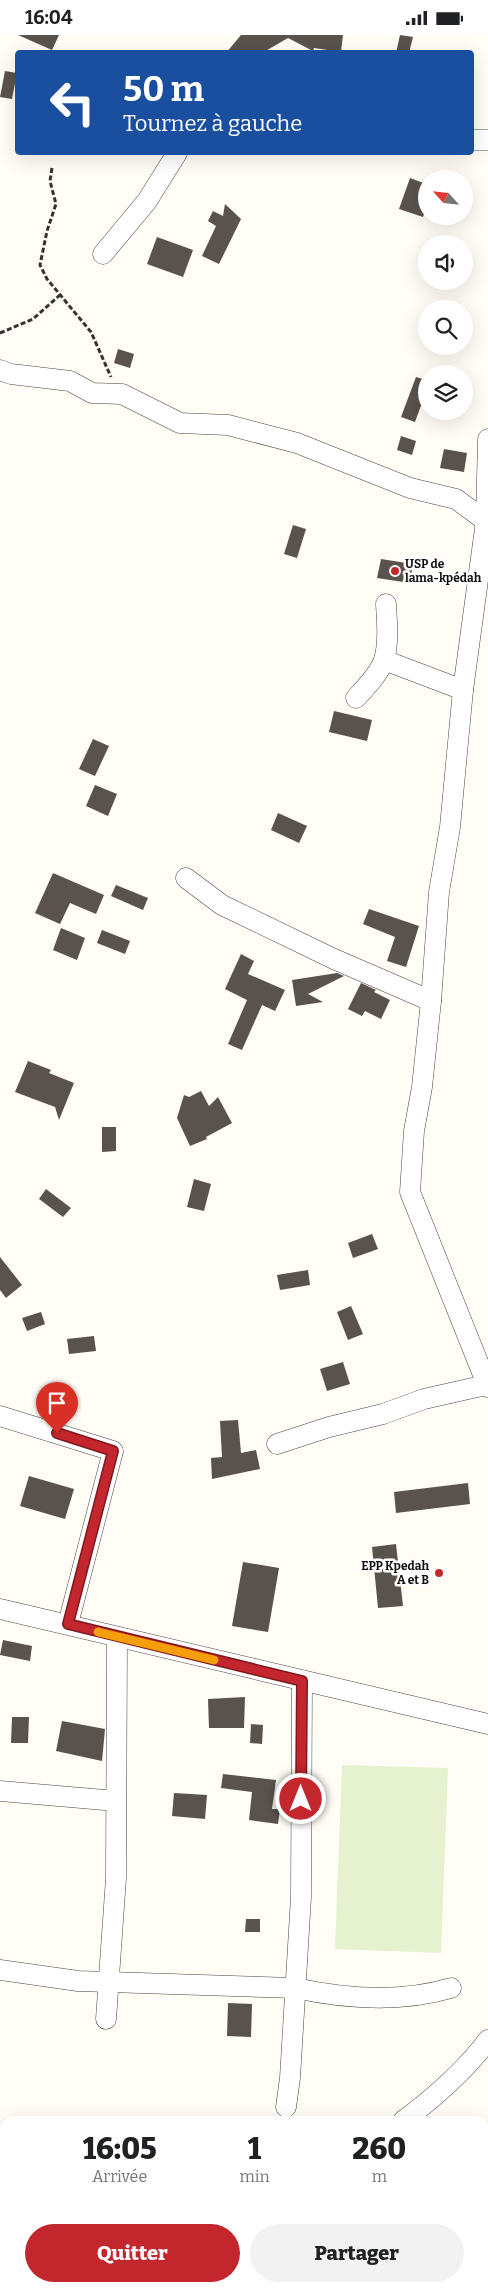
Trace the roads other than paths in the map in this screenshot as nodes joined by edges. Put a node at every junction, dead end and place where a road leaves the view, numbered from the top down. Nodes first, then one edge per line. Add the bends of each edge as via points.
1 (474, 140) edge
2 (488, 140) edge
3 (176, 155) edge
4 (104, 254) dead end
5 (0, 370) edge
6 (488, 439) edge
7 (486, 521) junction
8 (386, 604) dead end
9 (384, 659) junction
10 (463, 690) junction
11 (356, 698) dead end
12 (186, 878) dead end
13 (431, 1001) junction
14 (487, 1386) edge
15 (0, 1416) edge
16 (277, 1444) dead end
17 (0, 1609) edge
18 (68, 1624) junction
19 (117, 1637) junction
20 (302, 1681) junction
21 (488, 1724) edge
22 (0, 1791) edge
23 (116, 1801) junction
24 (0, 1970) edge
25 (109, 1981) junction
26 (295, 1988) junction
27 (451, 1989) dead end
28 (106, 2019) dead end
29 (488, 2039) edge
30 (286, 2107) dead end
31 (409, 2116) edge

1 - 2 street
3 - 4 street via 147,201
5 - 7 street via 70,381 92,393 122,394 180,423 228,425 297,443 410,488 456,499
6 - 7 street
7 - 10 street
8 - 9 street
9 - 10 street
9 - 11 street
10 - 13 street via 450,827 438,892
12 - 13 street via 222,905
13 - 14 street via 414,1131 410,1192
14 - 16 street via 424,1399
15 - 18 street via 113,1451
17 - 18 street
18 - 19 street
19 - 20 street
19 - 23 street
20 - 21 street
20 - 26 street via 301,1897
22 - 23 street
23 - 25 street via 116,1878
24 - 25 street via 78,1981
25 - 26 street
25 - 28 street
26 - 27 street via 363,1998 426,1995
26 - 30 street
29 - 31 street via 443,2090

